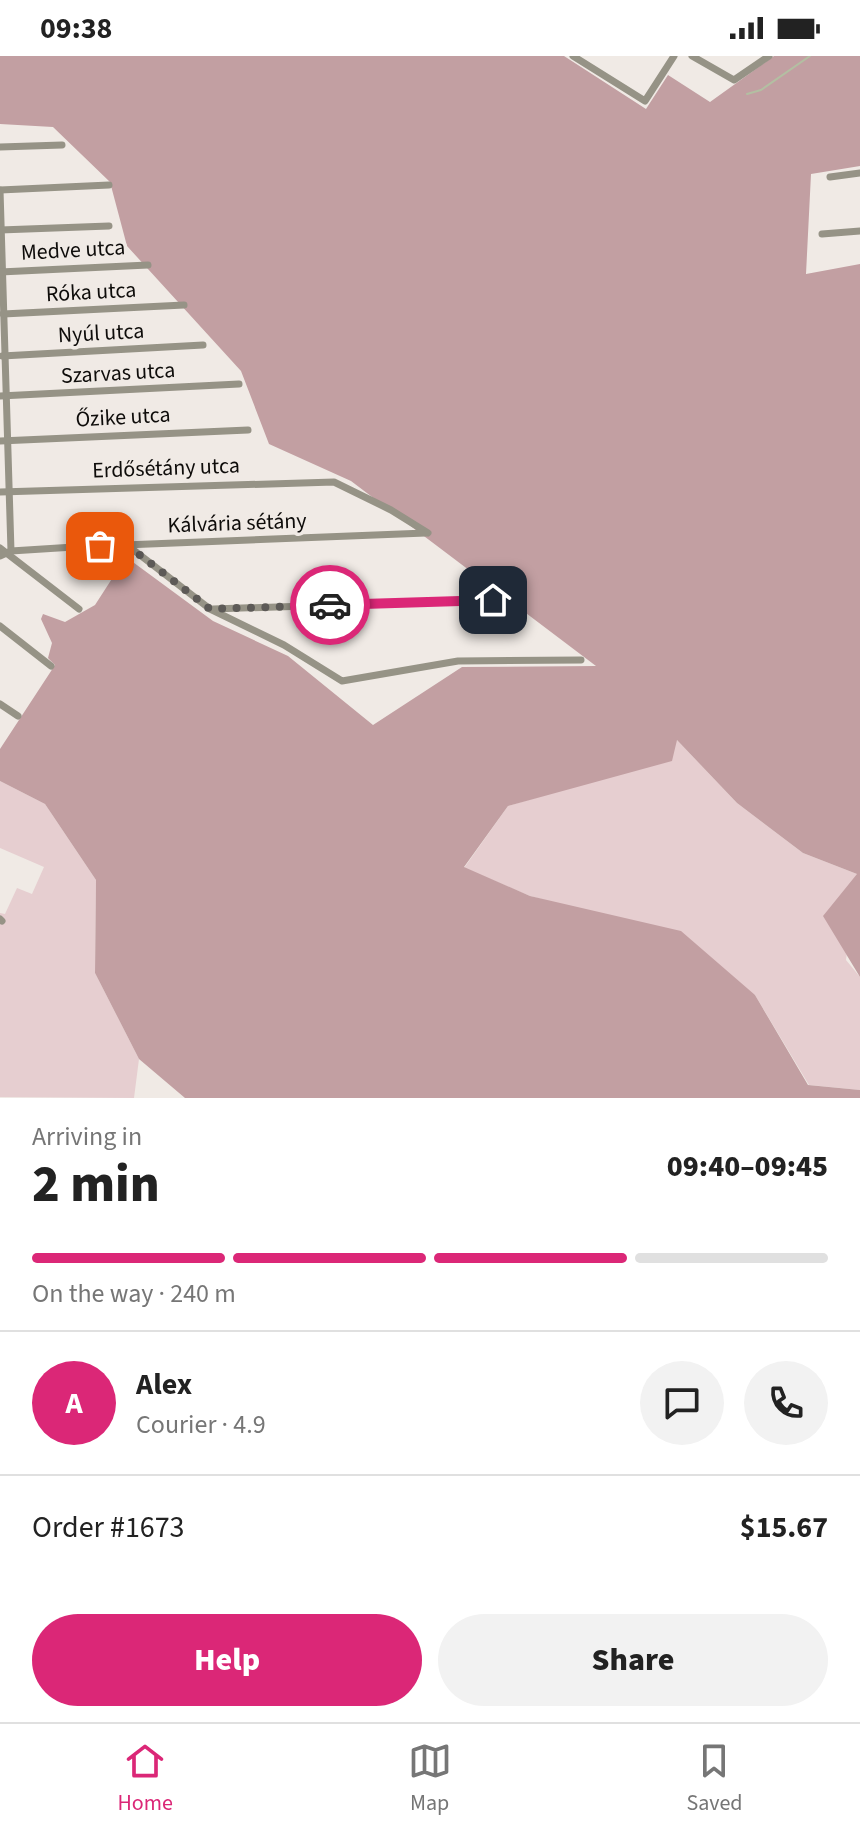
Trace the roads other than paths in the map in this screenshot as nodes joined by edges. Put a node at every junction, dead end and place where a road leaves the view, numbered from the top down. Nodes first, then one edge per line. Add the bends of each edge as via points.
1 (573, 56) edge
2 (674, 56) edge
3 (692, 56) edge
4 (769, 56) edge
5 (62, 145) dead end
6 (0, 147) edge
7 (860, 173) edge
8 (830, 177) dead end
9 (109, 185) dead end
10 (0, 190) edge
11 (109, 226) dead end
12 (0, 230) edge
13 (860, 231) edge
14 (822, 234) dead end
15 (148, 265) dead end
16 (1, 272) edge
17 (184, 305) dead end
18 (2, 314) edge
19 (203, 345) dead end
20 (2, 356) edge
21 (239, 384) dead end
22 (3, 396) edge
23 (248, 430) dead end
24 (4, 441) edge
25 (4, 492) edge
26 (428, 533) joint
27 (127, 545) junction
28 (4, 552) edge
29 (514, 599) dead end
30 (79, 609) dead end
31 (210, 609) junction
32 (0, 626) edge
33 (581, 660) dead end
34 (51, 666) dead end
35 (0, 704) edge
36 (18, 716) dead end

1 - 2 street via 645,101
3 - 4 street via 738,80
5 - 6 street
7 - 8 street
9 - 10 street
10 - 12 street
11 - 12 street
12 - 16 street
13 - 14 street
15 - 16 street, Medve utca
16 - 18 street
17 - 18 street, Róka utca
18 - 20 street
19 - 20 street, Nyúl utca
20 - 22 street
21 - 22 street, Szarvas utca
22 - 24 street
23 - 24 street, Őzike utca
24 - 25 street
25 - 26 street, Erdősétány utca via 334,482
25 - 28 street
26 - 27 street, Kálvária sétány
27 - 28 street, Kálvária sétány
27 - 31 street
28 - 30 street
29 - 31 street
31 - 33 street via 342,681 458,661
32 - 34 street
35 - 36 street

